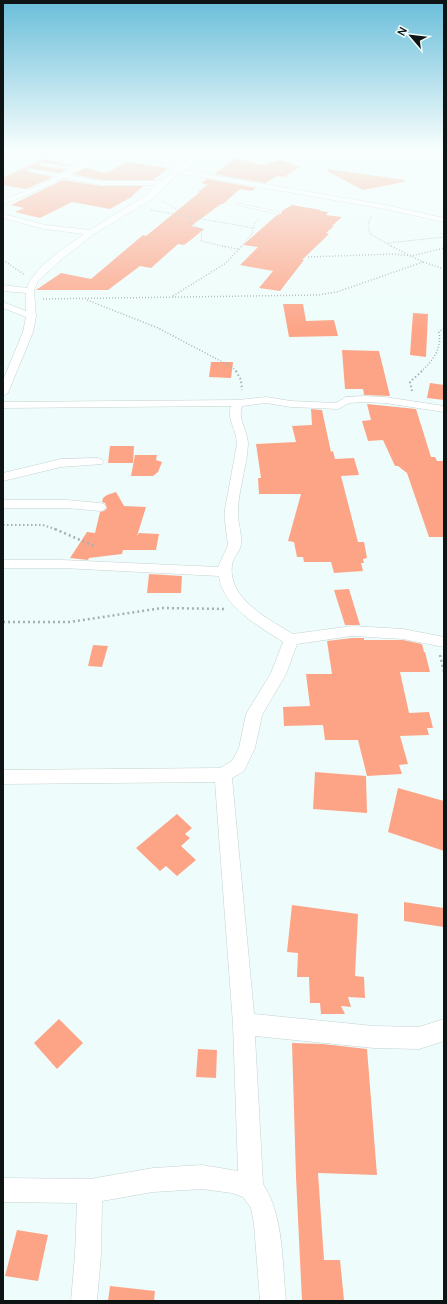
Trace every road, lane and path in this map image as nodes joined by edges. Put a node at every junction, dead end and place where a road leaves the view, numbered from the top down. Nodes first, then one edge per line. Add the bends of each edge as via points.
1 (130, 208) joint
2 (174, 208) edge
3 (255, 208) edge
4 (366, 208) edge
5 (390, 208) edge
6 (278, 213) dead end
7 (183, 215) junction
8 (3, 216) edge
9 (190, 217) junction
10 (261, 218) dead end
11 (444, 220) edge
12 (253, 228) junction
13 (91, 232) junction
14 (441, 233) dead end
15 (444, 236) edge
16 (388, 243) junction
17 (444, 248) edge
18 (238, 249) junction
19 (411, 256) junction
20 (308, 258) dead end
21 (3, 260) edge
22 (423, 262) junction
23 (444, 269) edge
24 (34, 280) junction
25 (3, 288) edge
26 (31, 295) junction
27 (172, 297) junction
28 (85, 300) junction
29 (3, 305) edge
30 (31, 316) junction
31 (444, 328) edge
32 (3, 393) edge
33 (416, 393) dead end
34 (238, 403) junction
35 (3, 405) edge
36 (444, 409) edge
37 (98, 462) dead end
38 (3, 477) edge
39 (3, 504) edge
40 (100, 506) dead end
41 (3, 525) edge
42 (94, 546) dead end
43 (3, 564) edge
44 (226, 572) junction
45 (242, 606) junction
46 (3, 622) edge
47 (291, 640) junction
48 (444, 642) edge
49 (223, 775) junction
50 (3, 778) edge
51 (244, 1024) junction
52 (444, 1030) edge
53 (251, 1187) junction
54 (3, 1190) edge
55 (90, 1191) junction
56 (84, 1301) edge
57 (273, 1301) edge

1 - 7 path
1 - 13 street
2 - 7 path
3 - 6 lane
4 - 16 path via 372,213 368,225 370,234
5 - 11 street
7 - 9 path
8 - 13 street via 45,226
9 - 12 path
9 - 18 path via 190,223 202,230 201,240
10 - 12 path via 255,222
12 - 18 path via 252,234
13 - 24 street
14 - 15 path
15 - 16 path
16 - 19 path
17 - 19 path
18 - 27 path via 226,263
19 - 20 path via 398,254
19 - 22 path
21 - 24 path
22 - 23 path
22 - 27 path via 337,292 318,296
24 - 26 street
25 - 26 street
26 - 28 path
26 - 30 street
27 - 28 path
28 - 34 path via 158,328 232,367 242,382
29 - 30 street
30 - 32 street via 28,332
31 - 33 path via 440,332 436,355 410,382 411,390
34 - 35 street
34 - 36 street via 266,400 338,406 346,400 365,399
34 - 44 street via 234,415 242,435 242,449 233,494 231,524 234,549 228,557
37 - 38 street via 61,463
39 - 40 street
41 - 42 path via 43,525
43 - 44 street via 62,564
44 - 45 street via 232,593
45 - 46 path via 217,610 156,608 72,622
45 - 47 street
47 - 48 street via 352,631 404,634
47 - 49 street via 278,674 254,714 247,748 238,766
49 - 50 street
49 - 51 street
51 - 52 street via 374,1037 419,1038
51 - 53 street
53 - 55 street via 232,1181 202,1177 153,1180
53 - 57 street via 262,1204 266,1224
54 - 55 street
55 - 56 street

